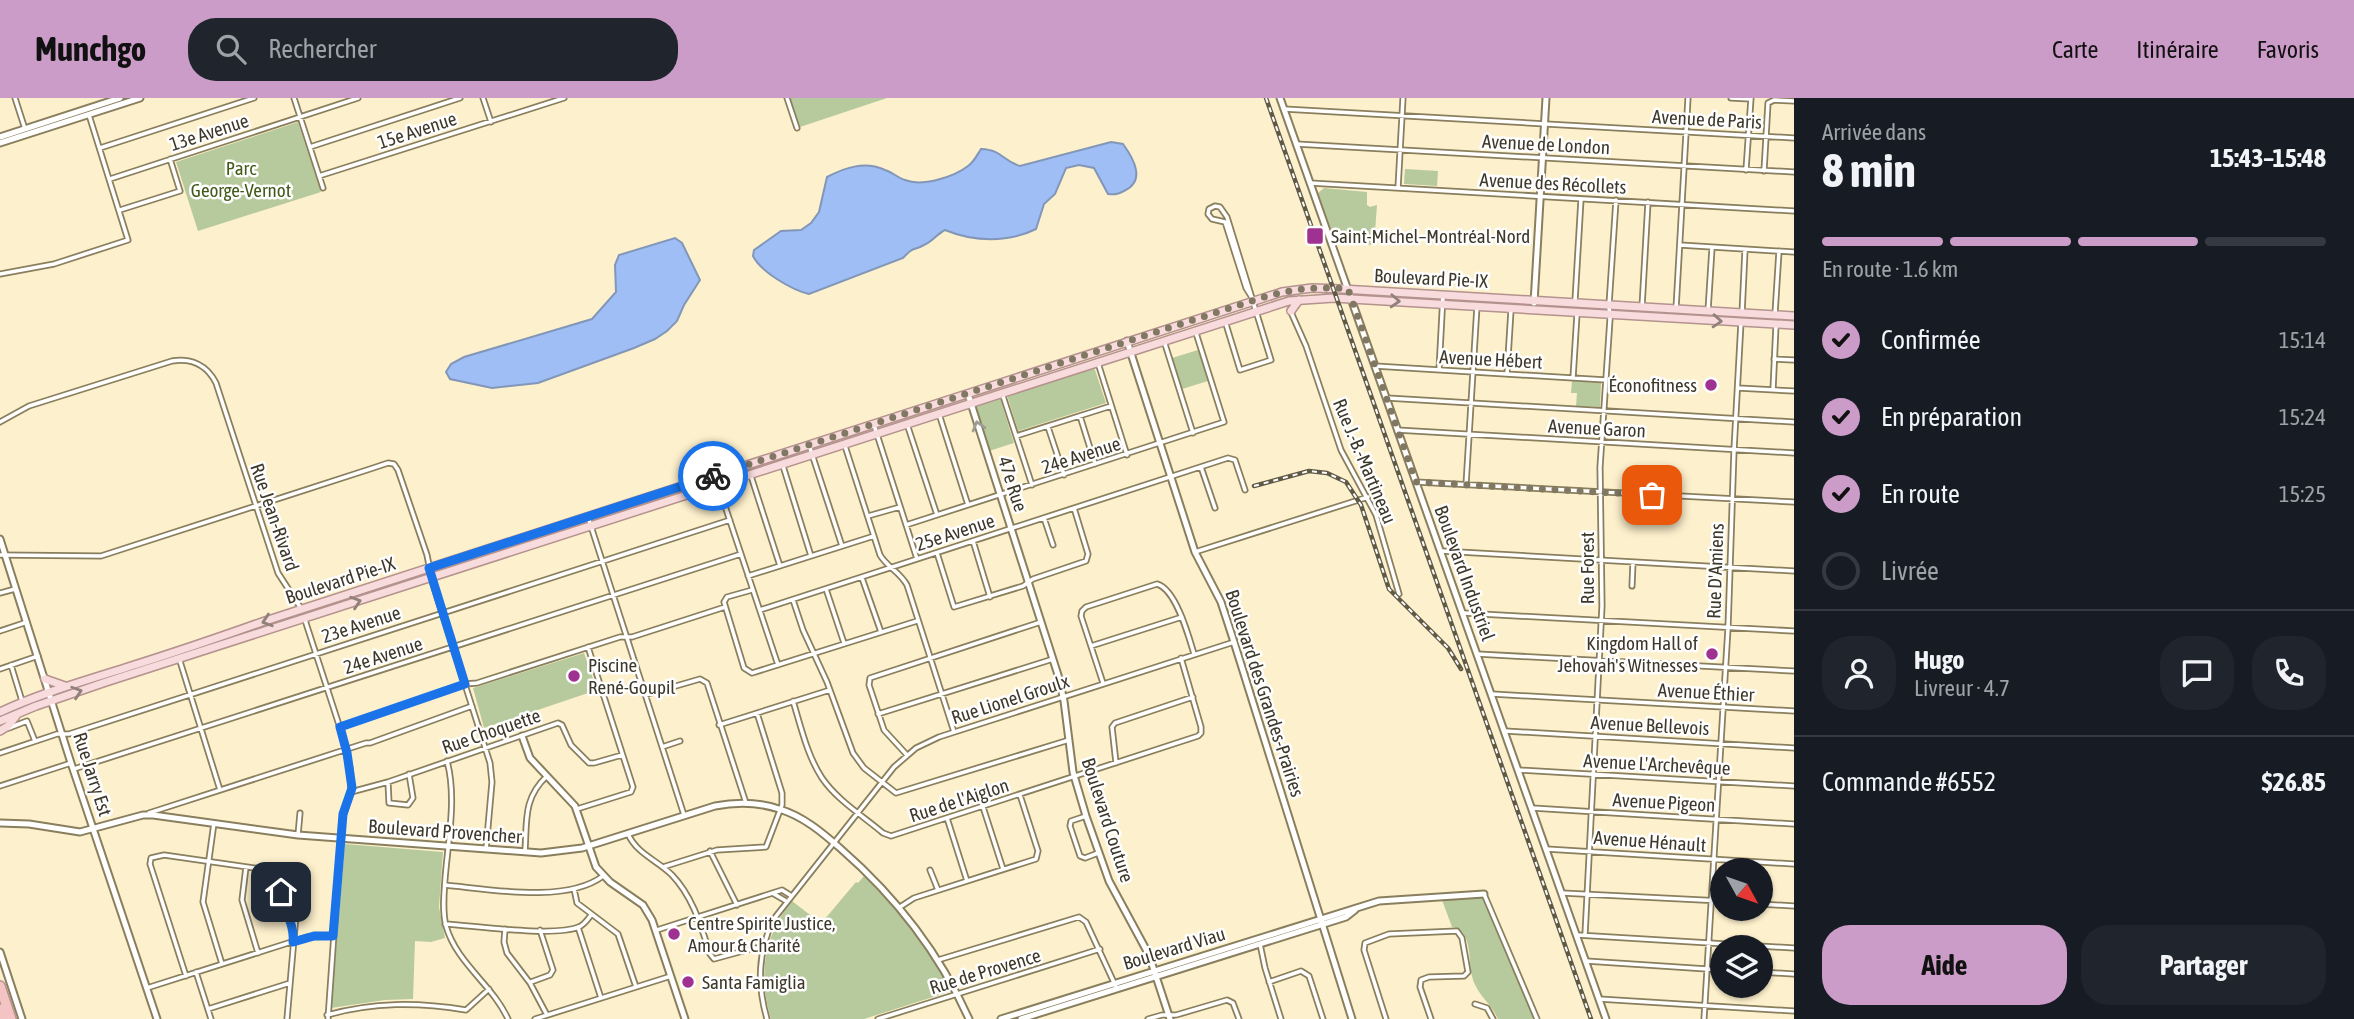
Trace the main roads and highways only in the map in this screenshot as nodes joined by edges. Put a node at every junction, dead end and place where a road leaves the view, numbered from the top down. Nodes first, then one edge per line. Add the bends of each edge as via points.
1 (1299, 300) junction
2 (1291, 311) road end
3 (1794, 316) edge
4 (1794, 325) edge
5 (178, 655) junction
6 (45, 679) road end
7 (66, 686) junction
8 (3, 709) edge
9 (17, 715) junction
10 (0, 721) edge
11 (2, 730) edge
12 (0, 986) edge
13 (0, 1009) edge
14 (3, 1019) edge
15 (11, 1019) edge

1 - 2 main road
1 -> 4 main road, Boulevard Pie-IX via 1351,299
5 -> 1 main road, Boulevard Pie-IX
3 -> 5 main road, Boulevard Pie-IX via 1348,289 1302,289 1252,298 302,609
5 - 7 main road, Boulevard Pie-IX
9 -> 5 main road, Boulevard Pie-IX
6 - 7 main road
7 - 8 main road, Boulevard Pie-IX
9 - 10 main road, Boulevard Pie-IX
9 - 11 main road
12 - 15 highway
13 - 14 highway

